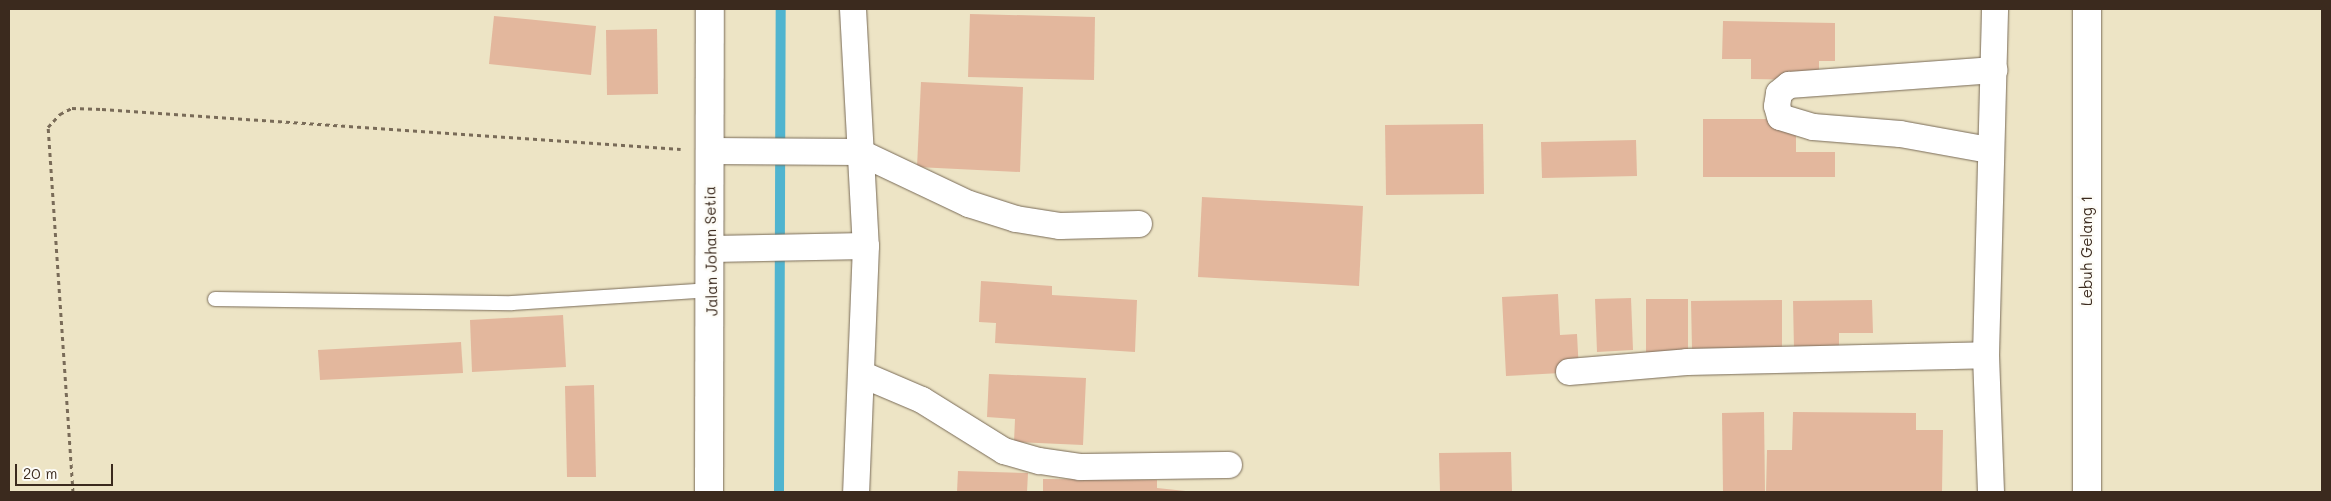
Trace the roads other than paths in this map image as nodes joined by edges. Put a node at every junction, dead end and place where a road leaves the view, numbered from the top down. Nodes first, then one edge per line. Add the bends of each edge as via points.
1 (710, 9) edge
2 (853, 9) edge
3 (1995, 9) edge
4 (2087, 9) edge
5 (1994, 70) junction
6 (1989, 150) junction
7 (710, 151) junction
8 (848, 152) junction
9 (1139, 224) dead end
10 (866, 246) junction
11 (712, 249) junction
12 (712, 290) junction
13 (215, 299) dead end
14 (1986, 355) junction
15 (1569, 372) dead end
16 (861, 374) junction
17 (1229, 465) dead end
18 (709, 492) edge
19 (856, 492) edge
20 (1991, 492) edge
21 (2087, 492) edge

1 - 7 main road, Jalan Johan Setia
2 - 8 street
3 - 5 street
4 - 21 main road, Lebuh Gelang 1
5 - 6 street
5 - 6 street via 1790,85 1779,93 1776,106 1780,117 1813,127 1900,134
6 - 14 street
7 - 8 street
7 - 11 main road, Jalan Johan Setia
8 - 9 street via 969,204 1016,219 1060,226
8 - 10 street
10 - 11 street
10 - 16 street
11 - 12 main road, Jalan Johan Setia
12 - 13 lane via 512,303 315,297
12 - 18 main road, Jalan Johan Setia
14 - 15 street via 1687,362
14 - 20 street
16 - 17 street via 922,400 1004,450 1040,461 1080,467
16 - 19 street

